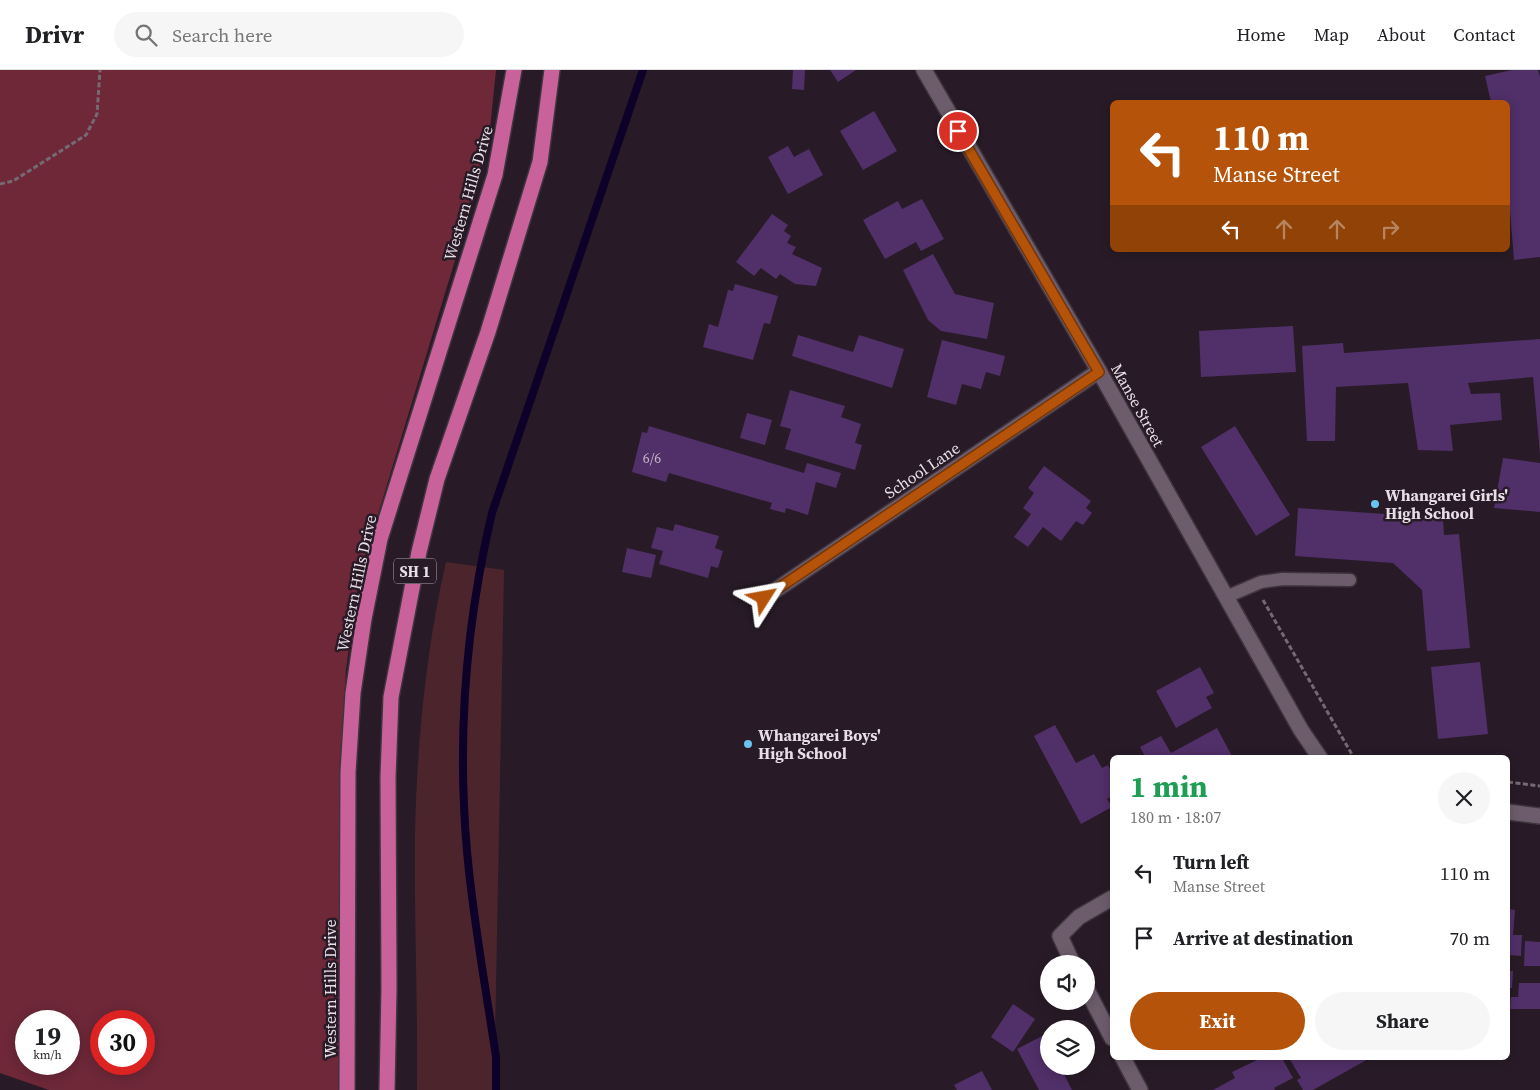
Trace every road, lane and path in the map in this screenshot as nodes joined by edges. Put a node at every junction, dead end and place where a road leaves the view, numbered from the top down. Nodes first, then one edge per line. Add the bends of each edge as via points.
1 (100, 70) edge
2 (514, 70) edge
3 (552, 70) edge
4 (924, 70) edge
5 (0, 184) edge
6 (1099, 372) junction
7 (1350, 580) dead end
8 (1256, 584) junction
9 (1226, 597) junction
10 (764, 598) dead end
11 (1318, 755) edge
12 (1352, 755) edge
13 (1510, 782) edge
14 (1540, 786) edge
15 (1510, 812) edge
16 (1540, 816) edge
17 (1110, 899) edge
18 (1069, 955) edge
19 (1095, 1005) edge
20 (1110, 1034) edge
21 (1124, 1060) edge
22 (347, 1090) edge
23 (386, 1090) edge
24 (1140, 1090) edge

1 - 5 path via 97,114 86,135 14,181
2 - 22 highway, Western Hills Drive / SH 1 via 495,175 380,538 364,619 353,692 348,772
3 - 23 highway, SH 1 via 540,162 488,332 437,479 419,552 392,697 388,786
4 - 6 street, Manse Street
6 - 9 street, Manse Street
6 - 10 street, School Lane
7 - 8 lane via 1284,579
8 - 9 lane
8 - 12 path
9 - 11 street, Manse Street
13 - 14 path
15 - 16 street
17 - 18 street via 1079,917 1060,936
19 - 20 street
21 - 24 street

